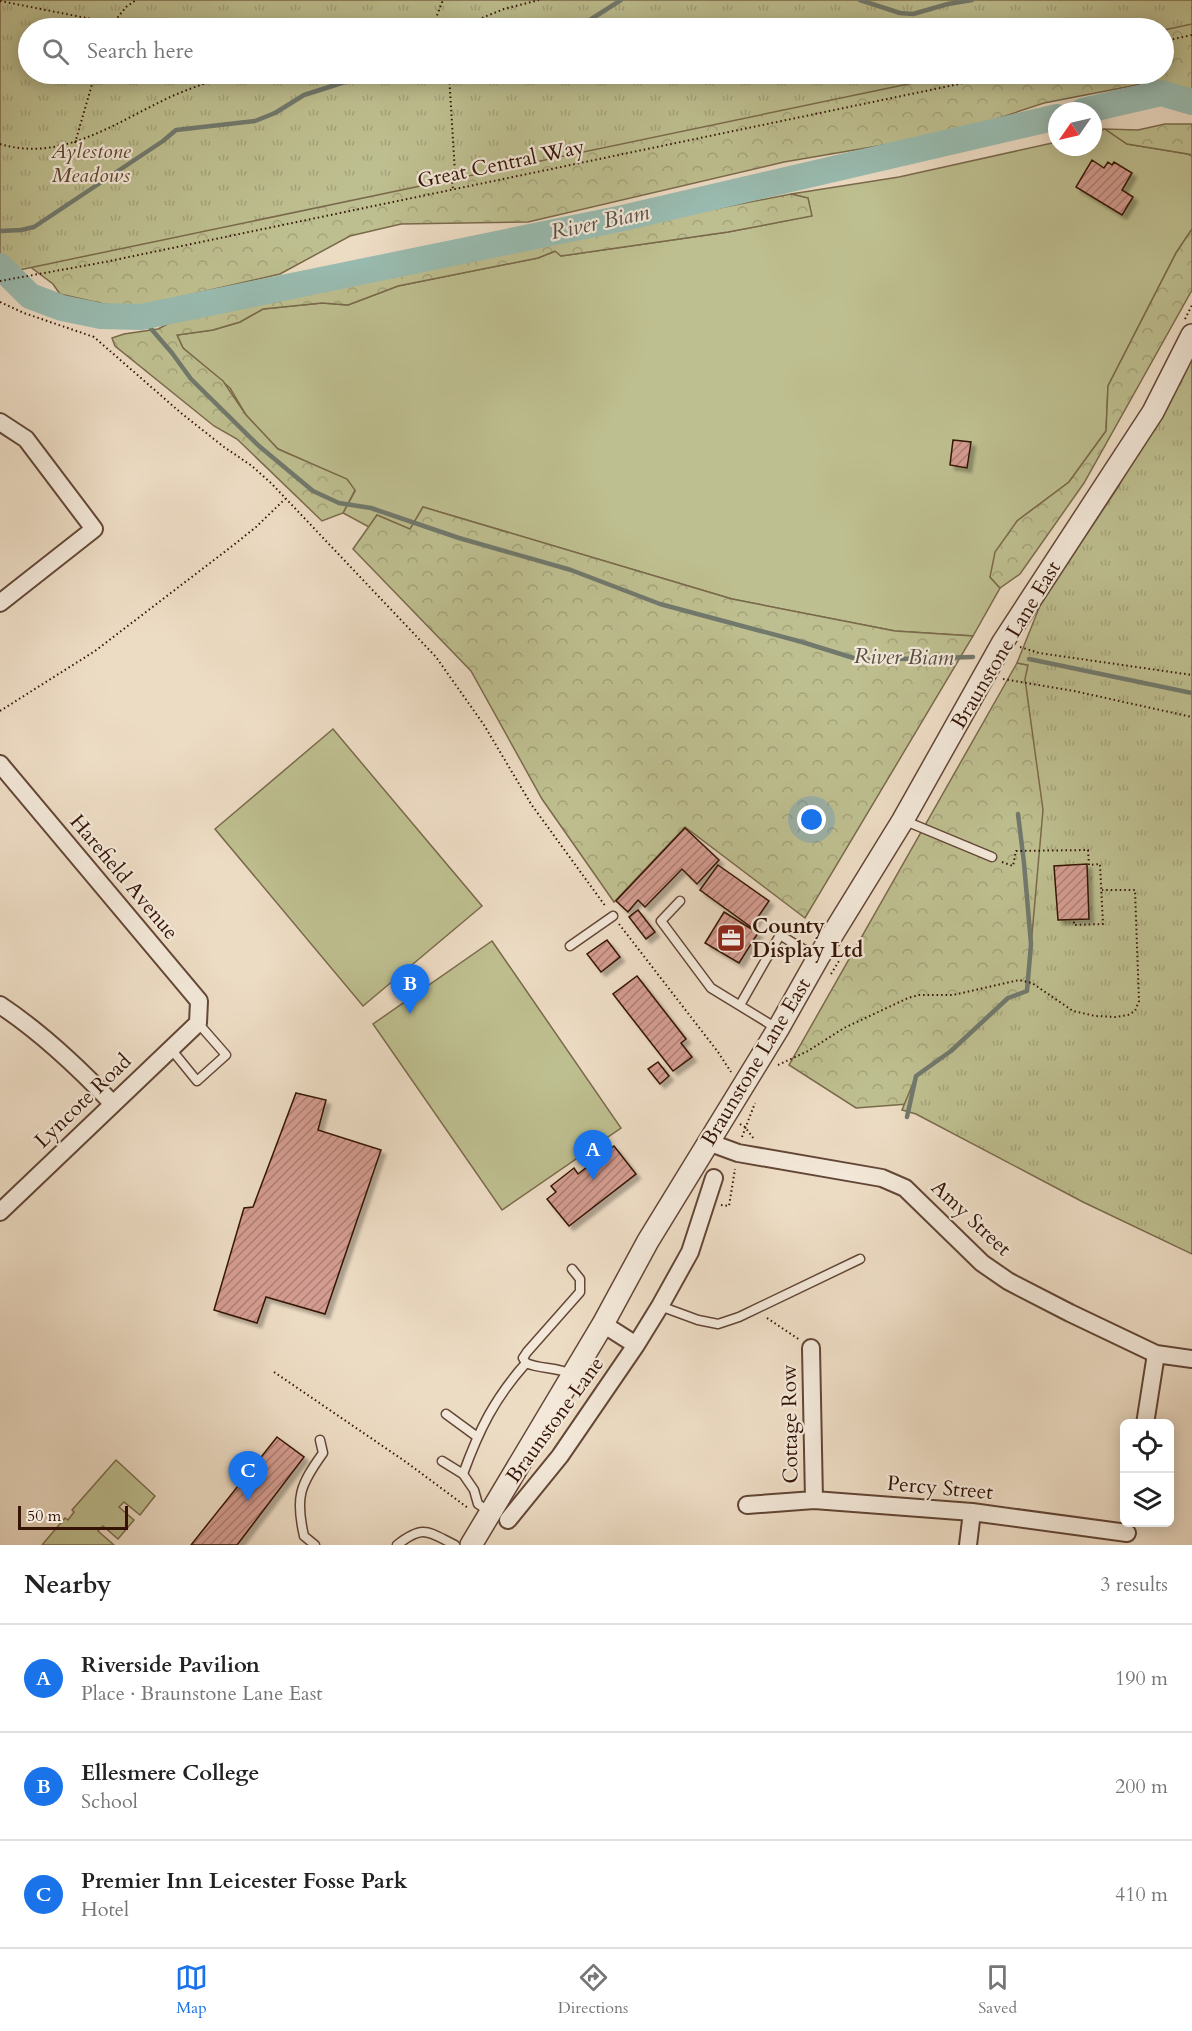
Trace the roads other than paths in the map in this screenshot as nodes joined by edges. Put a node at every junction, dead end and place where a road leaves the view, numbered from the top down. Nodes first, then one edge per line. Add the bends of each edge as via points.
1 (1192, 334) edge
2 (0, 422) edge
3 (0, 603) edge
4 (0, 764) edge
5 (903, 820) junction
6 (992, 857) road end
7 (680, 901) dead end
8 (613, 916) road end
9 (570, 946) dead end
10 (824, 967) junction
11 (0, 1005) edge
12 (740, 1005) junction
13 (198, 1023) junction
14 (778, 1029) junction
15 (171, 1049) junction
16 (112, 1103) junction
17 (708, 1142) junction
18 (714, 1178) dead end
19 (0, 1212) edge
20 (860, 1259) dead end
21 (572, 1269) dead end
22 (660, 1306) junction
23 (603, 1324) junction
24 (636, 1345) junction
25 (811, 1348) road end
26 (1156, 1354) junction
27 (1192, 1359) edge
28 (526, 1364) junction
29 (573, 1375) junction
30 (446, 1414) dead end
31 (1146, 1419) edge
32 (476, 1436) junction
33 (320, 1440) dead end
34 (442, 1461) dead end
35 (463, 1474) junction
36 (814, 1500) junction
37 (747, 1504) dead end
38 (972, 1512) junction
39 (490, 1515) junction
40 (1127, 1534) edge
41 (315, 1545) edge
42 (397, 1545) edge
43 (455, 1545) edge
44 (471, 1545) edge
45 (968, 1545) edge

1 - 5 street, Braunstone Lane East via 1153,412 1004,642
2 - 3 street via 26,439 94,529
4 - 13 street, Harefield Avenue via 199,1001
5 - 6 lane
5 - 10 street, Braunstone Lane East
7 - 12 lane via 661,921 711,988
8 - 9 lane
10 - 12 lane via 780,935
10 - 14 street, Braunstone Lane East
11 - 16 street via 80,1069
12 - 14 lane
13 - 15 street, Lyncote Road
13 - 15 lane via 226,1055 197,1081
14 - 17 street, Braunstone Lane East
15 - 16 street, Lyncote Road
16 - 19 street, Lyncote Road
17 - 23 street, Braunstone Lane East
17 - 26 street, Amy Street via 738,1153 882,1178 905,1188 982,1263 1008,1281
18 - 22 street, Braunstone Lane via 690,1252
20 - 22 lane via 718,1324
21 - 28 lane via 580,1279 580,1292 527,1352
22 - 24 street, Braunstone Lane
23 - 24 street
23 - 29 street, Braunstone Lane East
24 - 39 street, Braunstone Lane via 560,1455
25 - 36 street, Cottage Row
26 - 27 street, Amy Street
26 - 31 street
28 - 29 lane via 561,1368
28 - 32 lane via 506,1386
29 - 39 street, Braunstone Lane East
30 - 32 lane
32 - 35 lane
33 - 41 lane via 323,1453 304,1480 299,1502 304,1536
34 - 35 lane
35 - 39 lane via 478,1504
36 - 37 street, Percy Street
36 - 38 street, Percy Street
38 - 40 street, Percy Street
38 - 45 street
39 - 44 street, Braunstone Lane East
42 - 43 lane via 412,1534 429,1531

